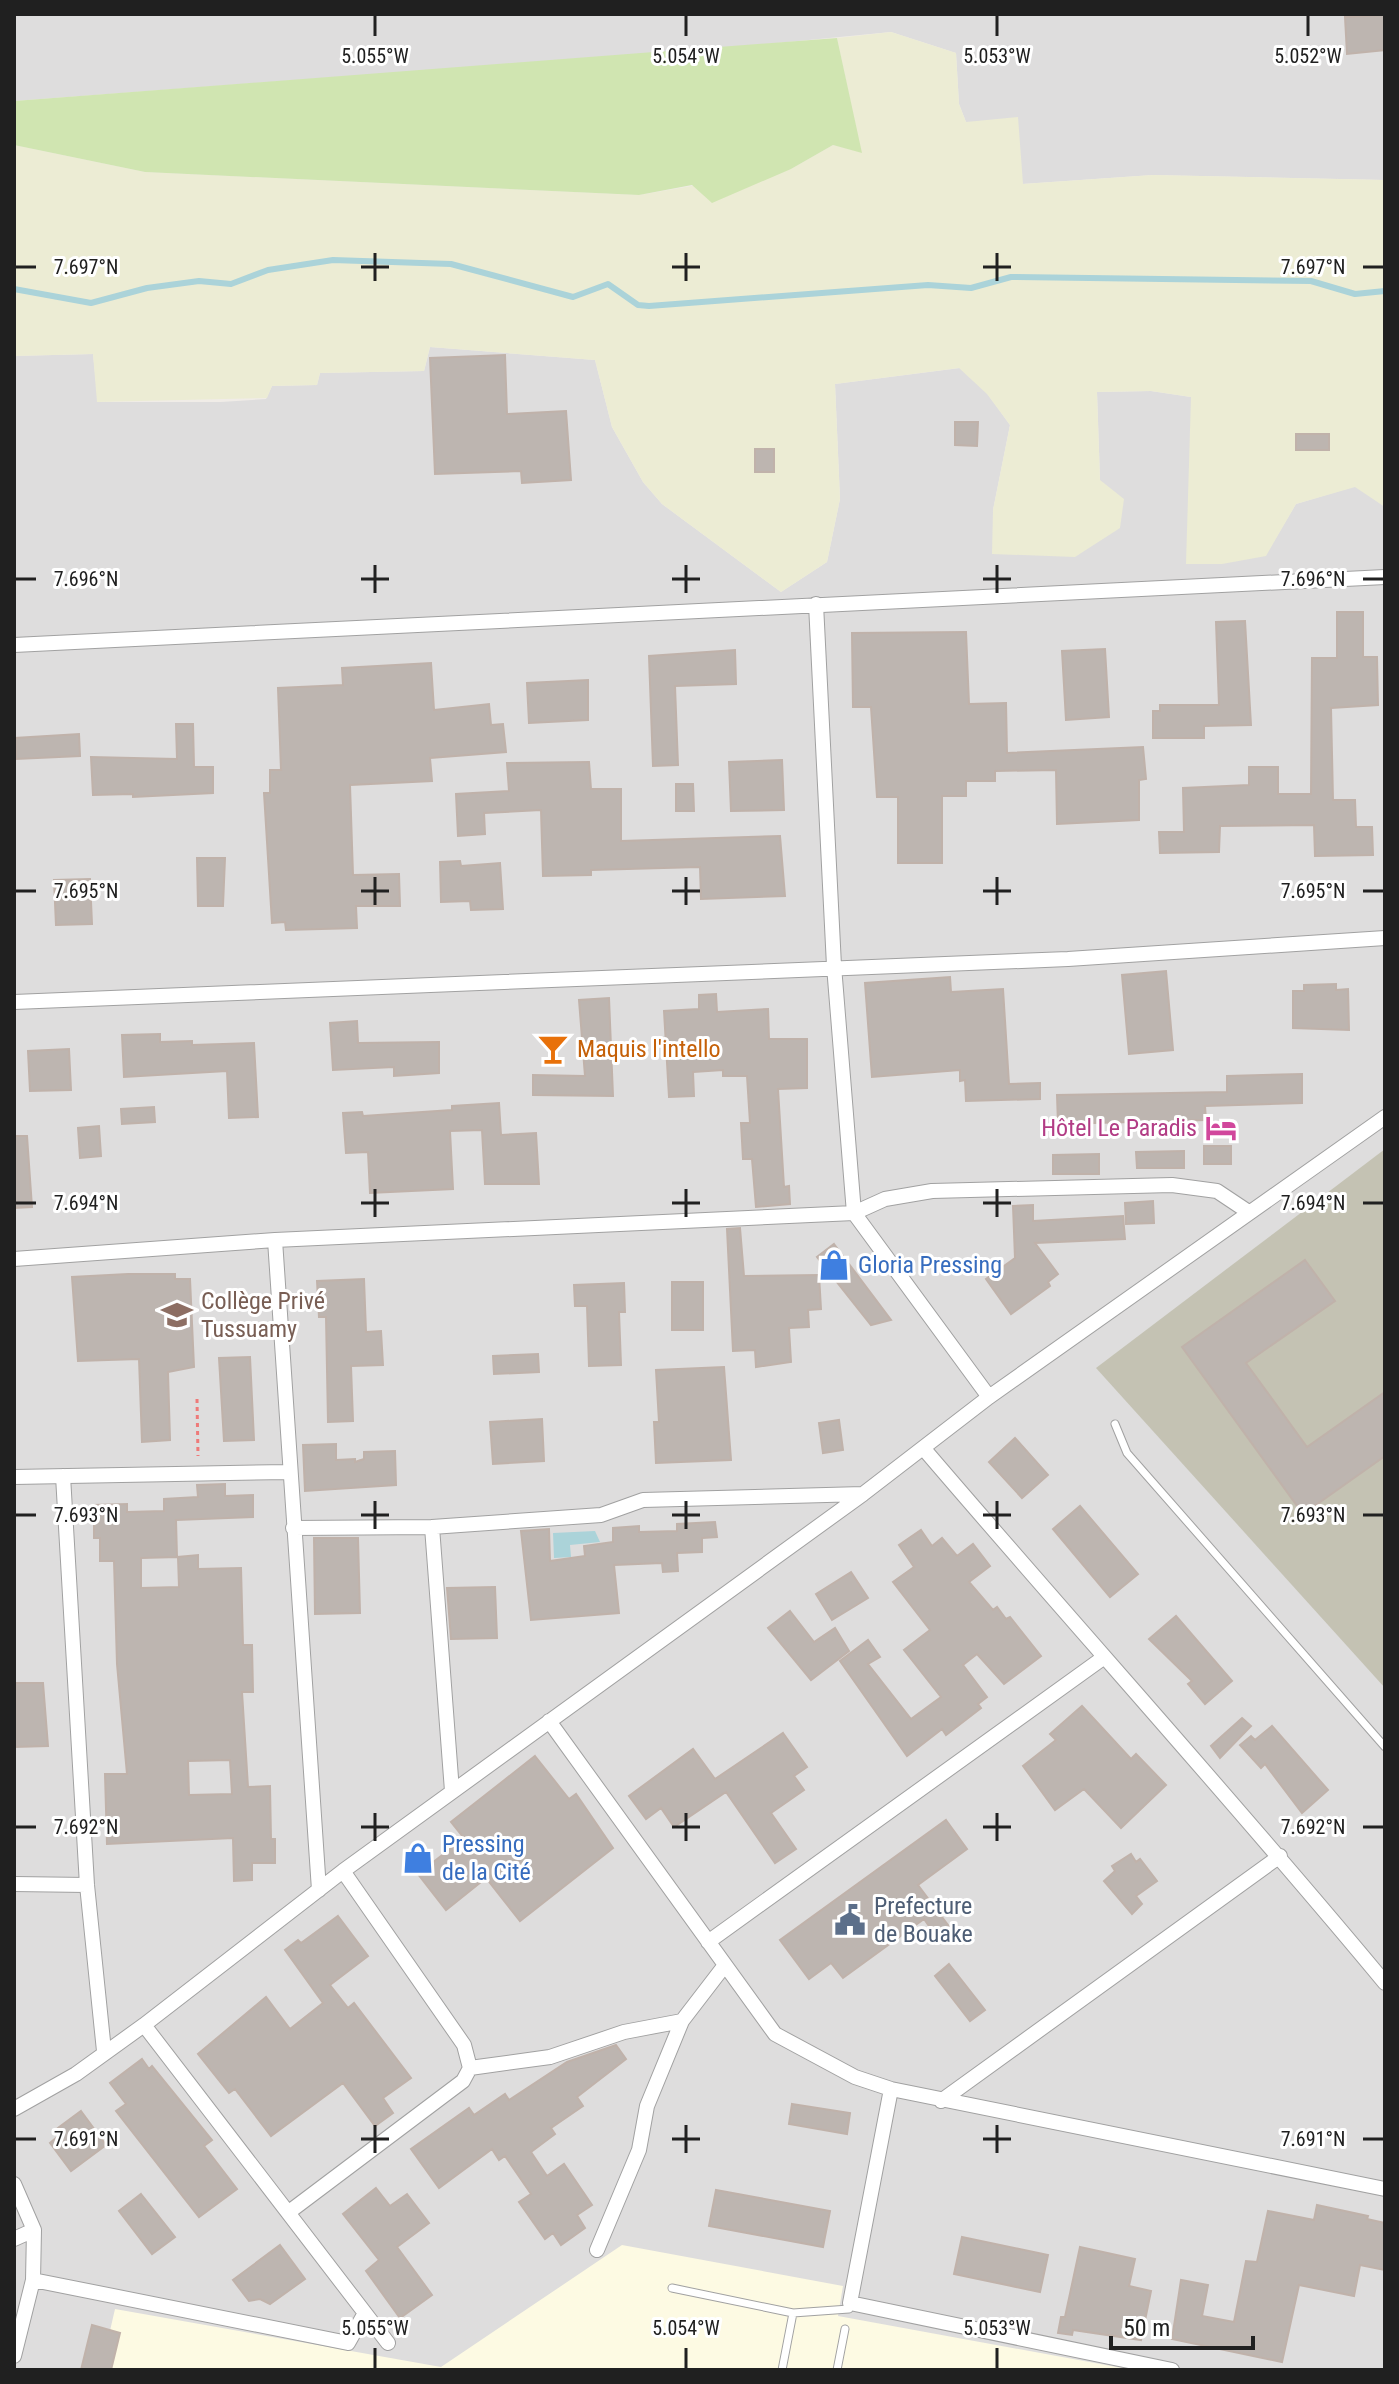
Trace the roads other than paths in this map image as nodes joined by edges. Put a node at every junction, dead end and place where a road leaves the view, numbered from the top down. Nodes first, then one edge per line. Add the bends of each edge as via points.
1 (1385, 577) edge
2 (816, 604) junction
3 (14, 645) edge
4 (1385, 938) edge
5 (834, 966) junction
6 (14, 1002) edge
7 (1385, 1117) edge
8 (1247, 1211) junction
9 (854, 1213) junction
10 (275, 1240) junction
11 (14, 1259) edge
12 (989, 1397) junction
13 (1115, 1424) dead end
14 (924, 1449) junction
15 (288, 1472) junction
16 (63, 1476) junction
17 (14, 1477) edge
18 (863, 1494) junction
19 (432, 1527) junction
20 (293, 1528) junction
21 (1103, 1658) junction
22 (549, 1721) junction
23 (1385, 1747) edge
24 (452, 1791) junction
25 (1280, 1856) junction
26 (343, 1871) junction
27 (14, 1884) edge
28 (87, 1885) junction
29 (319, 1890) junction
30 (708, 1942) junction
31 (725, 1965) junction
32 (1385, 1983) edge
33 (682, 2021) junction
34 (144, 2025) junction
35 (104, 2051) junction
36 (470, 2068) junction
37 (891, 2089) junction
38 (941, 2101) junction
39 (14, 2109) edge
40 (14, 2184) edge
41 (1385, 2189) edge
42 (289, 2212) junction
43 (34, 2230) junction
44 (14, 2239) edge
45 (597, 2250) dead end
46 (33, 2280) junction
47 (672, 2288) dead end
48 (849, 2309) dead end
49 (365, 2313) junction
50 (793, 2313) junction
51 (845, 2329) dead end
52 (388, 2343) dead end
53 (14, 2356) edge
54 (782, 2370) edge
55 (837, 2370) edge
56 (1172, 2370) edge

1 - 2 street
2 - 3 street
2 - 5 street
4 - 5 street via 1068,959
5 - 6 street
5 - 9 street
7 - 8 street
8 - 9 street via 1217,1191 1172,1185 932,1191 885,1199
8 - 12 street
9 - 10 street
9 - 12 street
10 - 11 street
10 - 15 street
12 - 14 street
13 - 23 lane via 1127,1453
14 - 18 street
14 - 21 street
15 - 16 street
15 - 20 street
16 - 17 street
16 - 28 street
18 - 19 street via 643,1500 601,1515
18 - 22 street
19 - 20 street
19 - 24 street
20 - 29 street
21 - 25 street
21 - 30 street
22 - 24 street
22 - 30 street
24 - 26 street
25 - 32 street
25 - 38 street
26 - 29 street
26 - 36 street via 464,2045
27 - 28 street
28 - 35 street
29 - 34 street
30 - 31 street
31 - 33 street
31 - 37 street via 775,2034 855,2077
33 - 36 street via 624,2032 550,2057
33 - 45 street via 647,2106 639,2150
34 - 35 street
34 - 42 street
35 - 39 street via 76,2074
36 - 42 street via 463,2081
37 - 38 street
37 - 56 street via 850,2303
38 - 41 street
40 - 43 street
42 - 49 street
43 - 44 street
43 - 46 street
46 - 49 street via 348,2343
46 - 53 street
47 - 50 lane
48 - 50 lane
49 - 52 street
50 - 54 lane
51 - 55 lane

